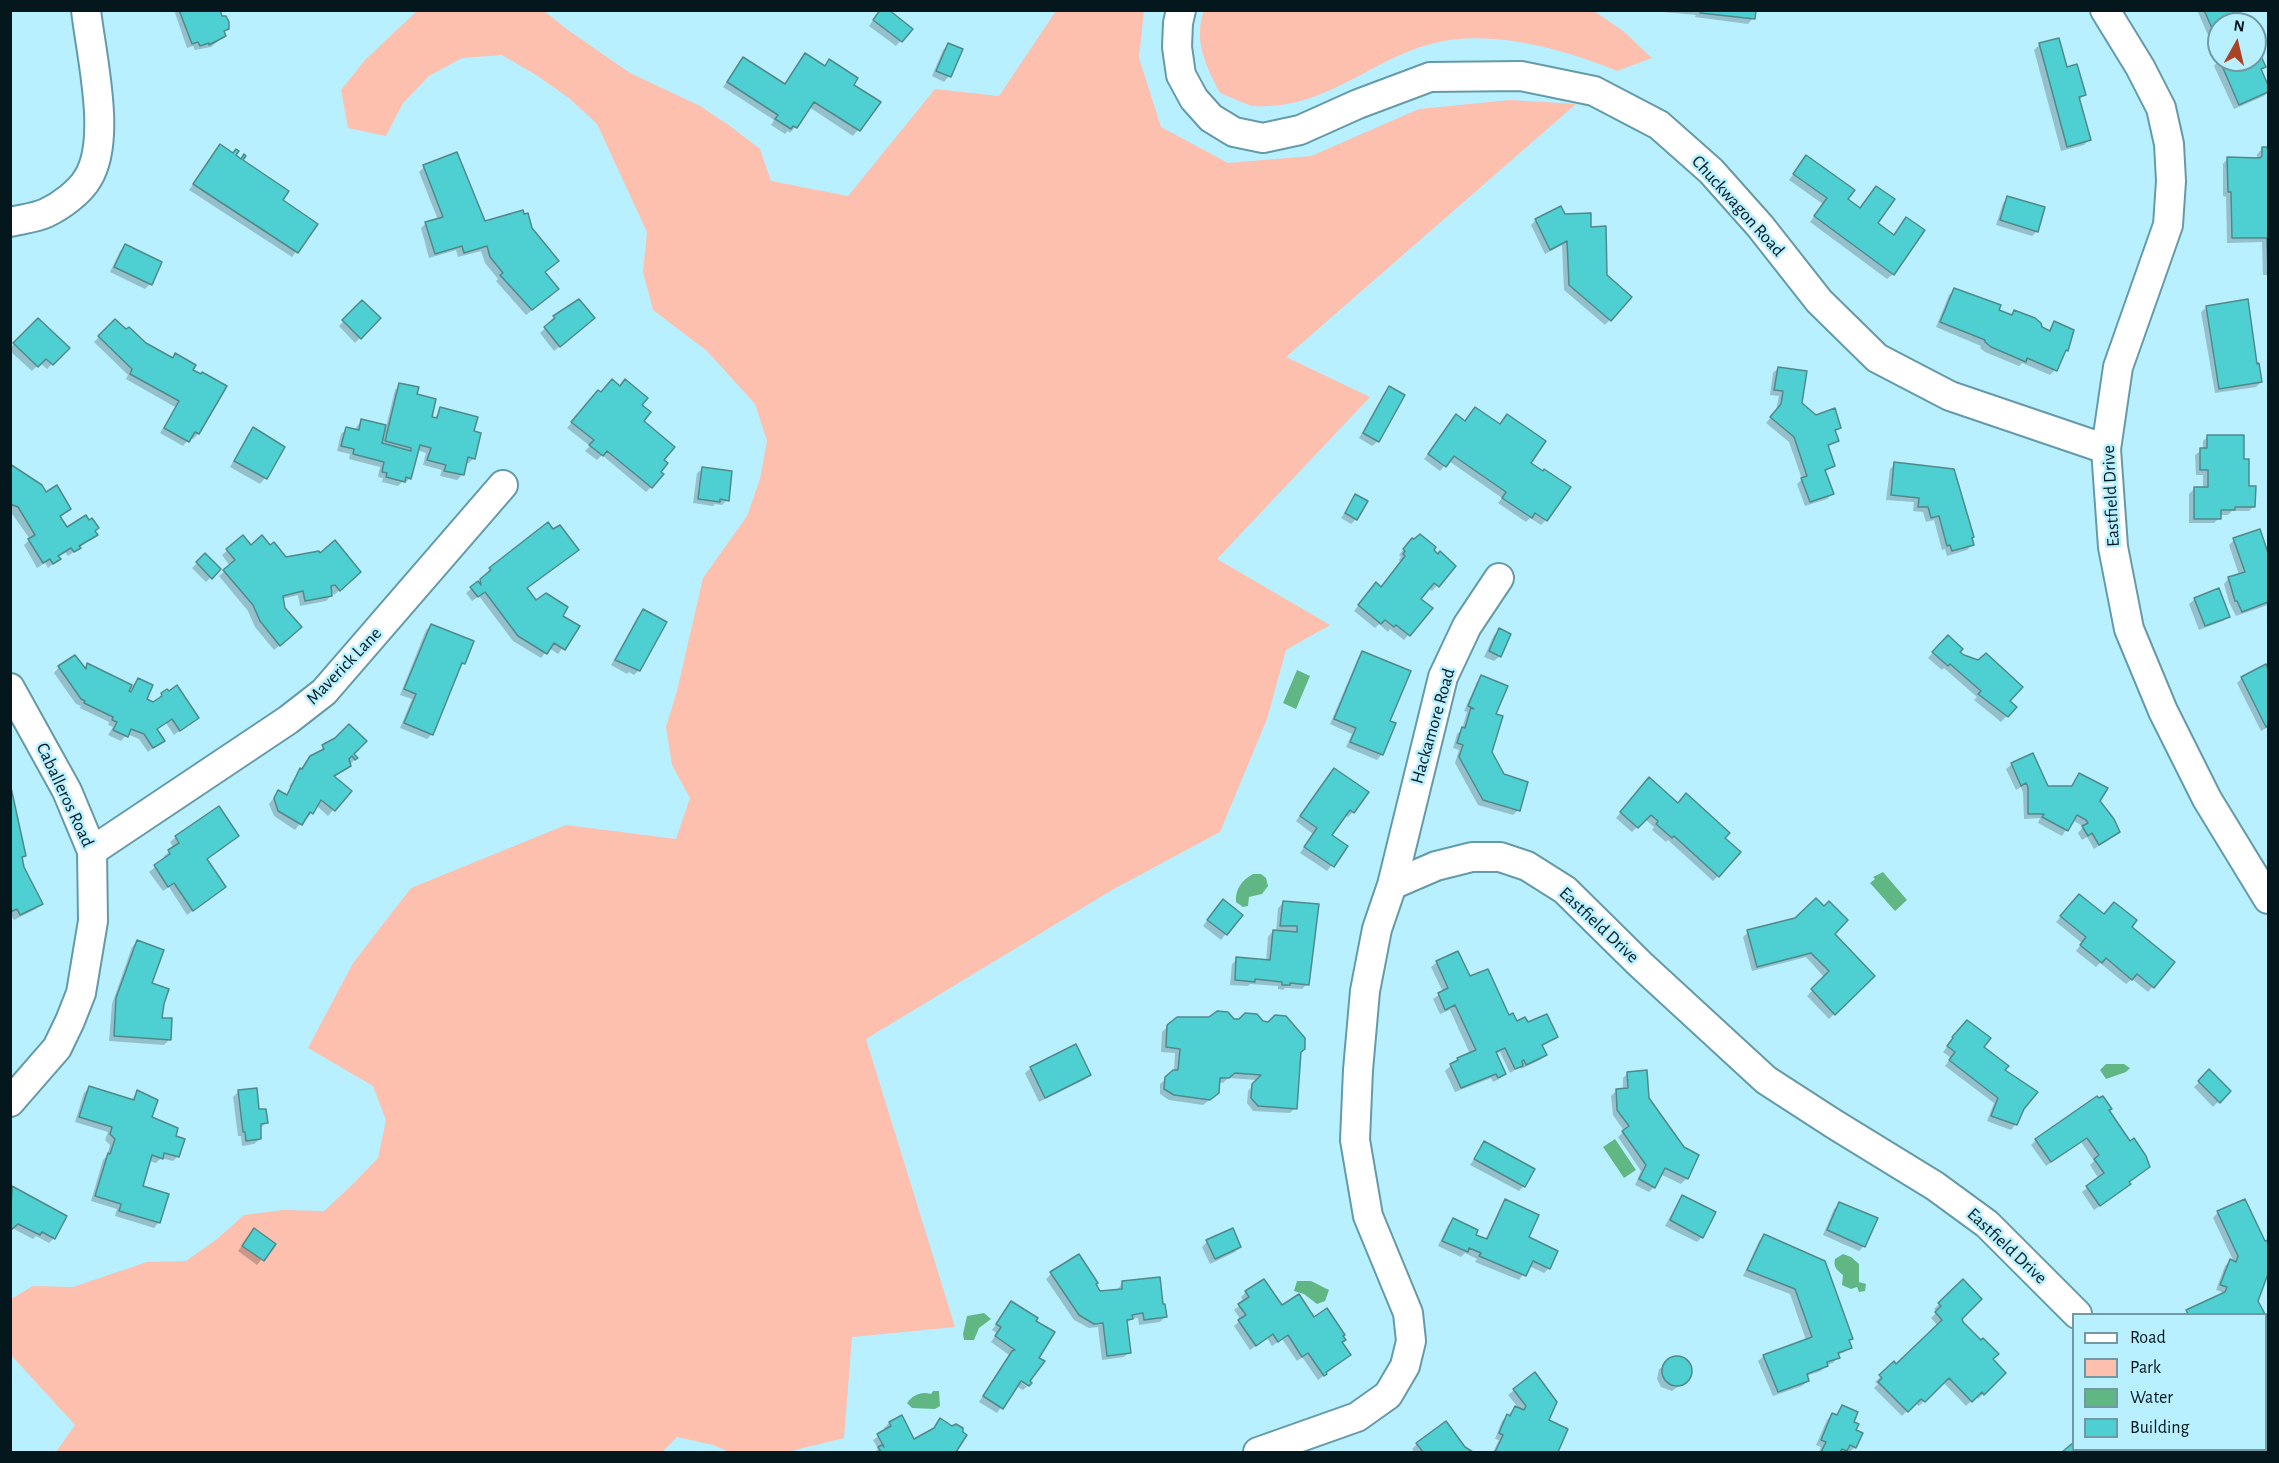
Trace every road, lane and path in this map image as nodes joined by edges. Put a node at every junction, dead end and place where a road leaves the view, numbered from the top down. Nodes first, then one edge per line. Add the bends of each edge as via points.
1 (86, 10) edge
2 (1181, 10) edge
3 (2104, 10) edge
4 (10, 222) edge
5 (2106, 449) junction
6 (503, 485) dead end
7 (1499, 578) dead end
8 (10, 688) edge
9 (92, 851) junction
10 (1392, 885) junction
11 (2268, 898) edge
12 (10, 1102) edge
13 (2076, 1313) edge
14 (1258, 1452) edge

1 - 4 street via 99,113 96,157 88,178 72,196 45,213
2 - 5 street, Chuckwagon Road via 1177,47 1181,75 1194,99 1211,118 1234,132 1263,138 1300,130 1430,77 1521,76 1594,91 1659,125 1711,171 1819,301 1877,357 1950,396
3 - 5 street, Eastfield Drive via 2161,108 2169,144 2171,181 2168,225 2118,367
5 - 11 street, Eastfield Drive via 2113,547 2129,629 2163,711 2207,799
6 - 9 street, Maverick Lane via 324,692
7 - 10 street, Hackamore Road via 1467,626 1443,678
8 - 9 street, Caballeros Road via 67,790
9 - 12 street, Caballeros Road via 93,921 81,993 57,1048
10 - 13 street, Eastfield Drive via 1472,856 1500,857 1527,866 1565,890 1766,1080 1935,1186 1987,1224
10 - 14 street via 1377,929 1365,991 1355,1140 1368,1216 1408,1313 1411,1341 1405,1366 1388,1395 1357,1417

